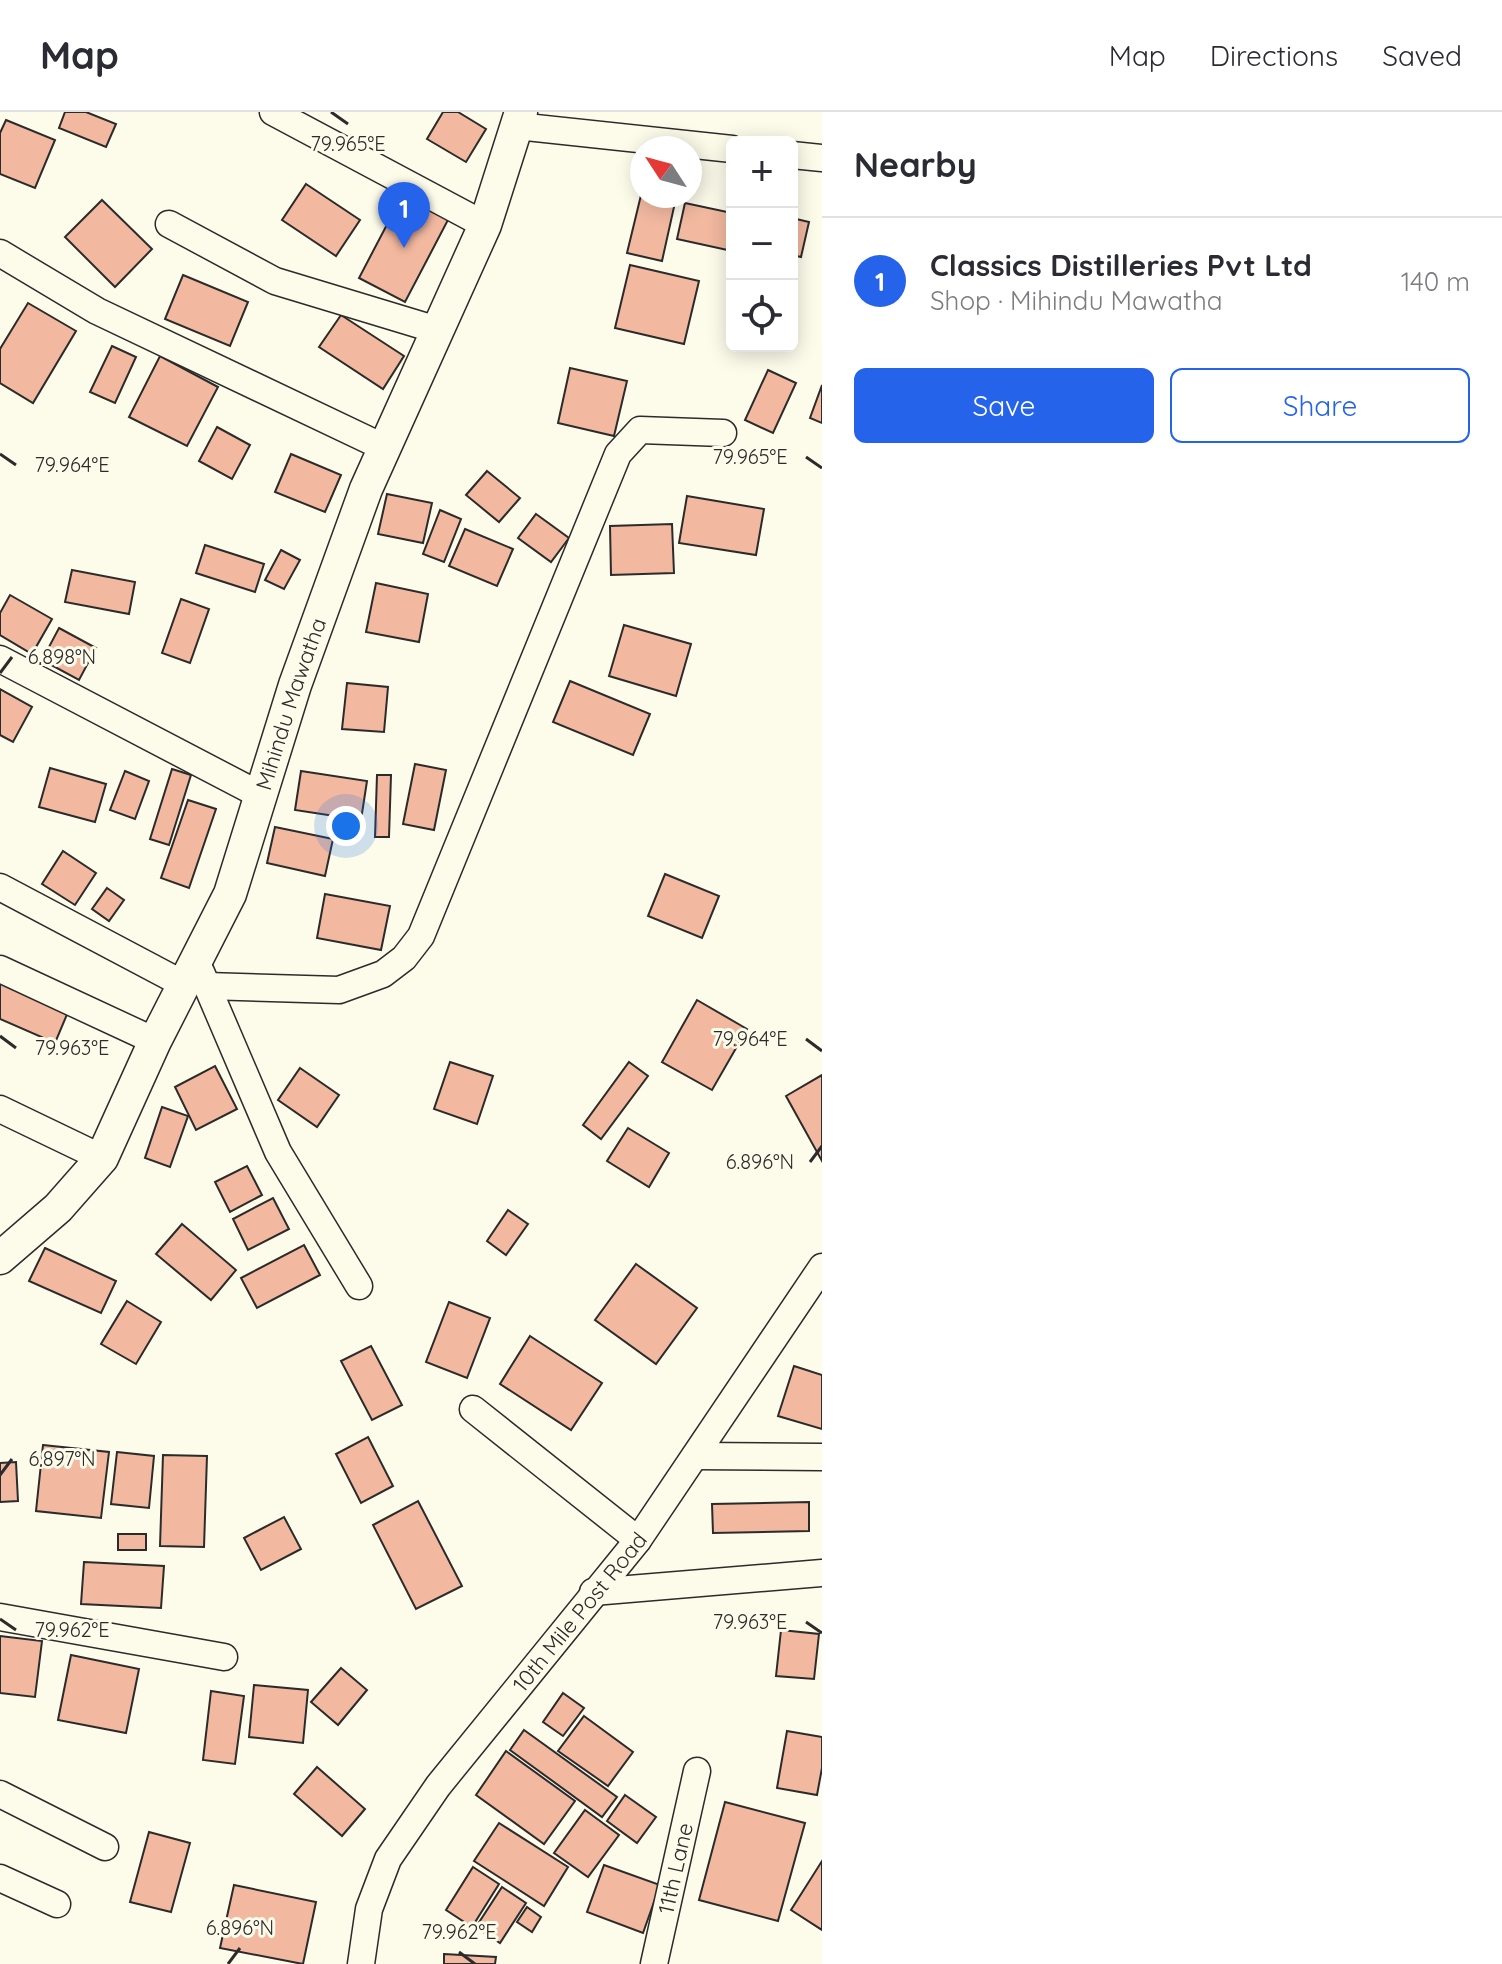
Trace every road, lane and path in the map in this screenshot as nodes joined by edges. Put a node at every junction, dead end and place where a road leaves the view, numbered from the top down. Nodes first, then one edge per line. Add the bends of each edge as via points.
1 (273, 112) edge
2 (519, 119) edge
3 (726, 148) edge
4 (798, 156) edge
5 (822, 158) edge
6 (169, 224) dead end
7 (485, 225) junction
8 (0, 253) edge
9 (437, 330) junction
10 (723, 433) dead end
11 (383, 447) junction
12 (0, 659) edge
13 (260, 795) junction
14 (0, 887) edge
15 (0, 969) edge
16 (196, 978) junction
17 (155, 1041) junction
18 (0, 1109) edge
19 (102, 1158) junction
20 (0, 1258) edge
21 (822, 1267) edge
22 (359, 1286) dead end
23 (473, 1409) dead end
24 (695, 1456) junction
25 (822, 1457) edge
26 (638, 1540) junction
27 (822, 1573) edge
28 (593, 1592) junction
29 (0, 1617) edge
30 (224, 1657) dead end
31 (697, 1771) dead end
32 (0, 1794) edge
33 (105, 1847) dead end
34 (0, 1878) edge
35 (57, 1904) dead end
36 (361, 1964) edge
37 (654, 1964) edge

1 - 7 street
2 - 3 street
2 - 7 street, Mihindu Mawatha
4 - 5 street
6 - 9 street via 275,281
7 - 9 street, Mihindu Mawatha
8 - 11 street via 97,311
9 - 11 street, Mihindu Mawatha
10 - 16 street via 640,430 618,454 421,936 404,958 383,974 339,990
11 - 13 street, Mihindu Mawatha
12 - 13 street
13 - 16 street, Mihindu Mawatha via 230,894
14 - 16 street
15 - 17 street
16 - 17 street, Mihindu Mawatha
16 - 22 street via 278,1152
17 - 19 street, Mihindu Mawatha
18 - 19 street
19 - 20 street, Mihindu Mawatha via 58,1208
21 - 24 street, 10th Mile Post Road
23 - 26 street
24 - 25 street
24 - 26 street, 10th Mile Post Road
26 - 28 street, 10th Mile Post Road
27 - 28 street
28 - 36 street, 10th Mile Post Road via 438,1786 388,1859 369,1909
29 - 30 street
31 - 37 street, 11th Lane
32 - 33 street
34 - 35 street

